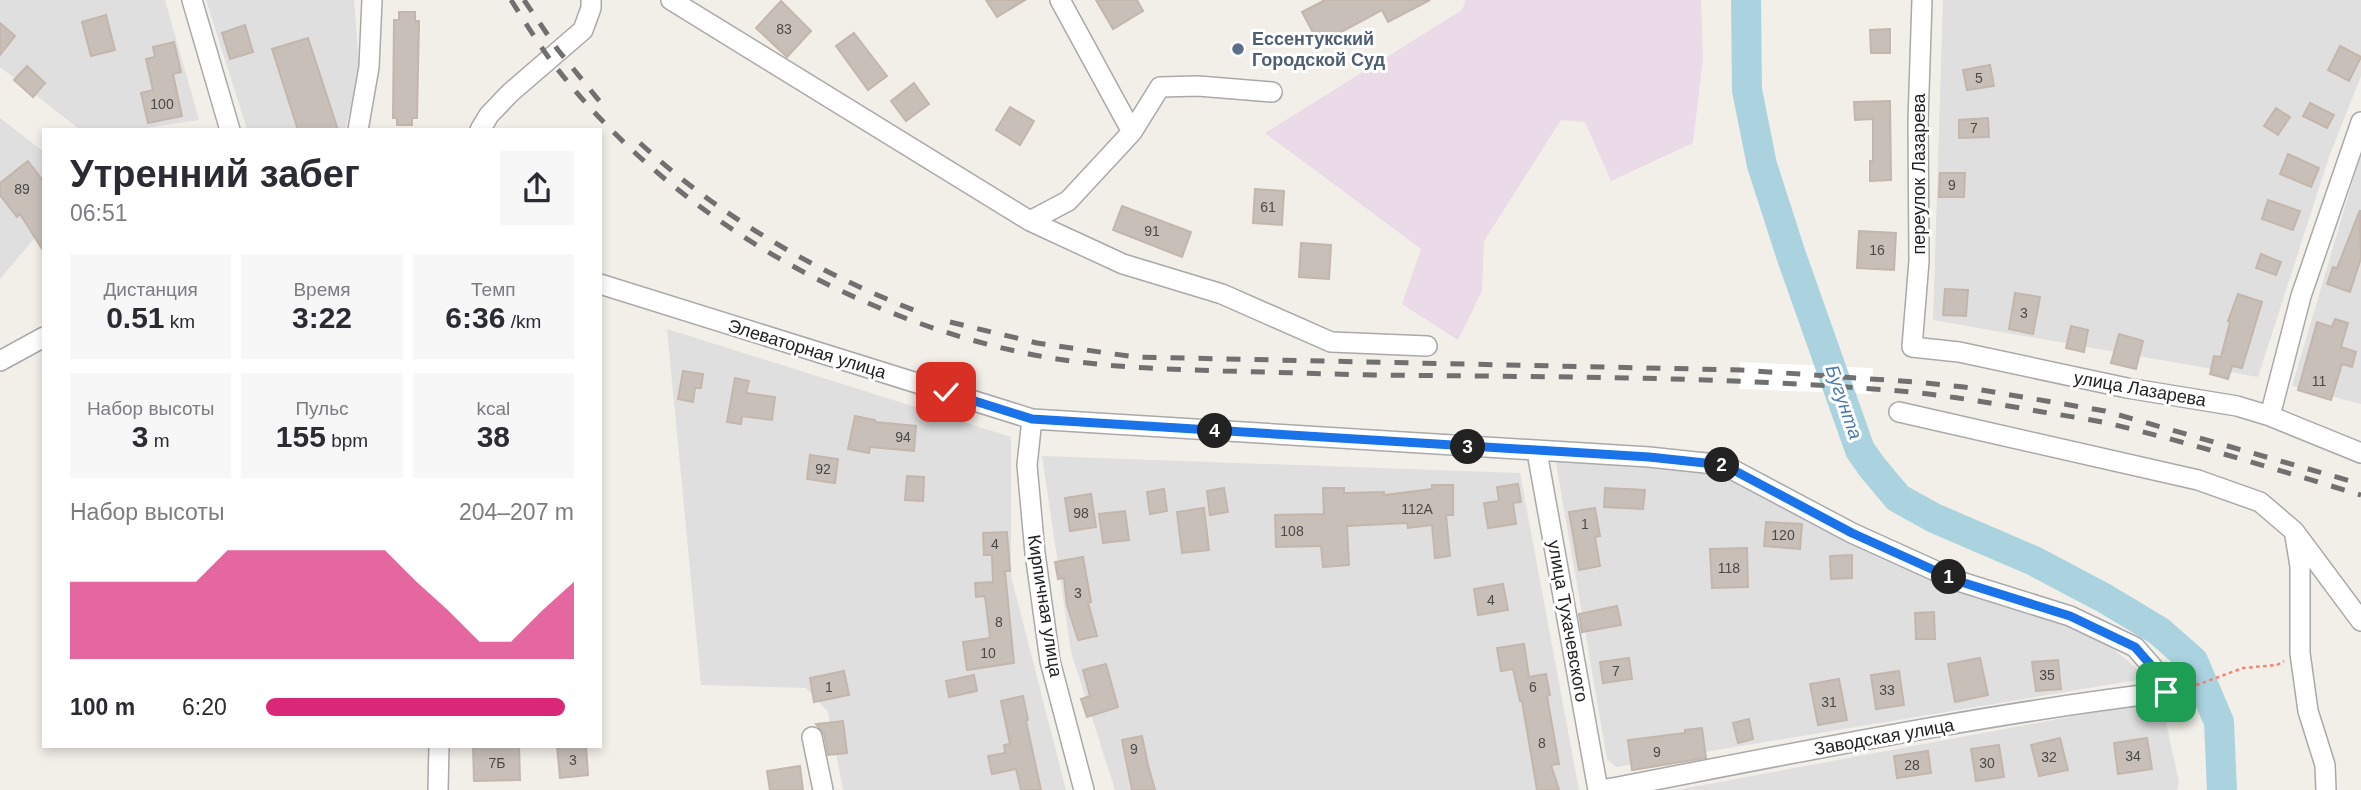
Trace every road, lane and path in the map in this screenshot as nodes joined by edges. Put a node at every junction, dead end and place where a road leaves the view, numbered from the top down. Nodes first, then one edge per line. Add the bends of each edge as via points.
1 (192, 0) edge
2 (372, 0) edge
3 (591, 0) edge
4 (671, 0) edge
5 (1060, 0) edge
6 (1922, 0) edge
7 (1272, 92) dead end
8 (2361, 122) edge
9 (229, 128) edge
10 (358, 128) edge
11 (481, 128) edge
12 (1132, 132) junction
13 (1030, 221) junction
14 (602, 285) edge
15 (42, 338) edge
16 (1427, 346) dead end
17 (1912, 347) joint
18 (0, 361) edge
19 (1899, 412) dead end
20 (2270, 416) junction
21 (1032, 419) junction
22 (1537, 452) junction
23 (2361, 453) edge
24 (2294, 531) junction
25 (2361, 621) edge
26 (2277, 665) dead end
27 (2175, 691) junction
28 (812, 737) dead end
29 (439, 748) edge
30 (438, 790) edge
31 (822, 790) edge
32 (1084, 790) edge
33 (1601, 790) edge
34 (2326, 790) edge

1 - 9 street
2 - 10 street via 369,67
3 - 11 street via 583,30 510,93
4 - 13 street
5 - 12 street
6 - 17 street, переулок Лазарева via 1920,261
7 - 12 street via 1160,87
8 - 20 street via 2301,296
12 - 13 street via 1068,201
13 - 16 street via 1123,264 1222,294 1331,342
14 - 21 street, Элеваторная улица
15 - 18 street
17 - 20 street, улица Лазарева via 1959,352
19 - 24 street via 2198,480 2260,502
20 - 23 street, улица Лазарева
21 - 22 street, Элеваторная улица
21 - 32 street, Кирпичная улица via 1027,465 1050,661
22 - 27 street, Элеваторная улица via 1724,465 1852,533 1958,581 2070,616 2135,647
22 - 33 street, улица Тухачевского
24 - 25 street
24 - 34 street via 2300,566 2300,653 2308,710 2325,765
26 - 27 path via 2243,668
27 - 33 street, Заводская улица via 1971,722
28 - 31 street
29 - 30 street

